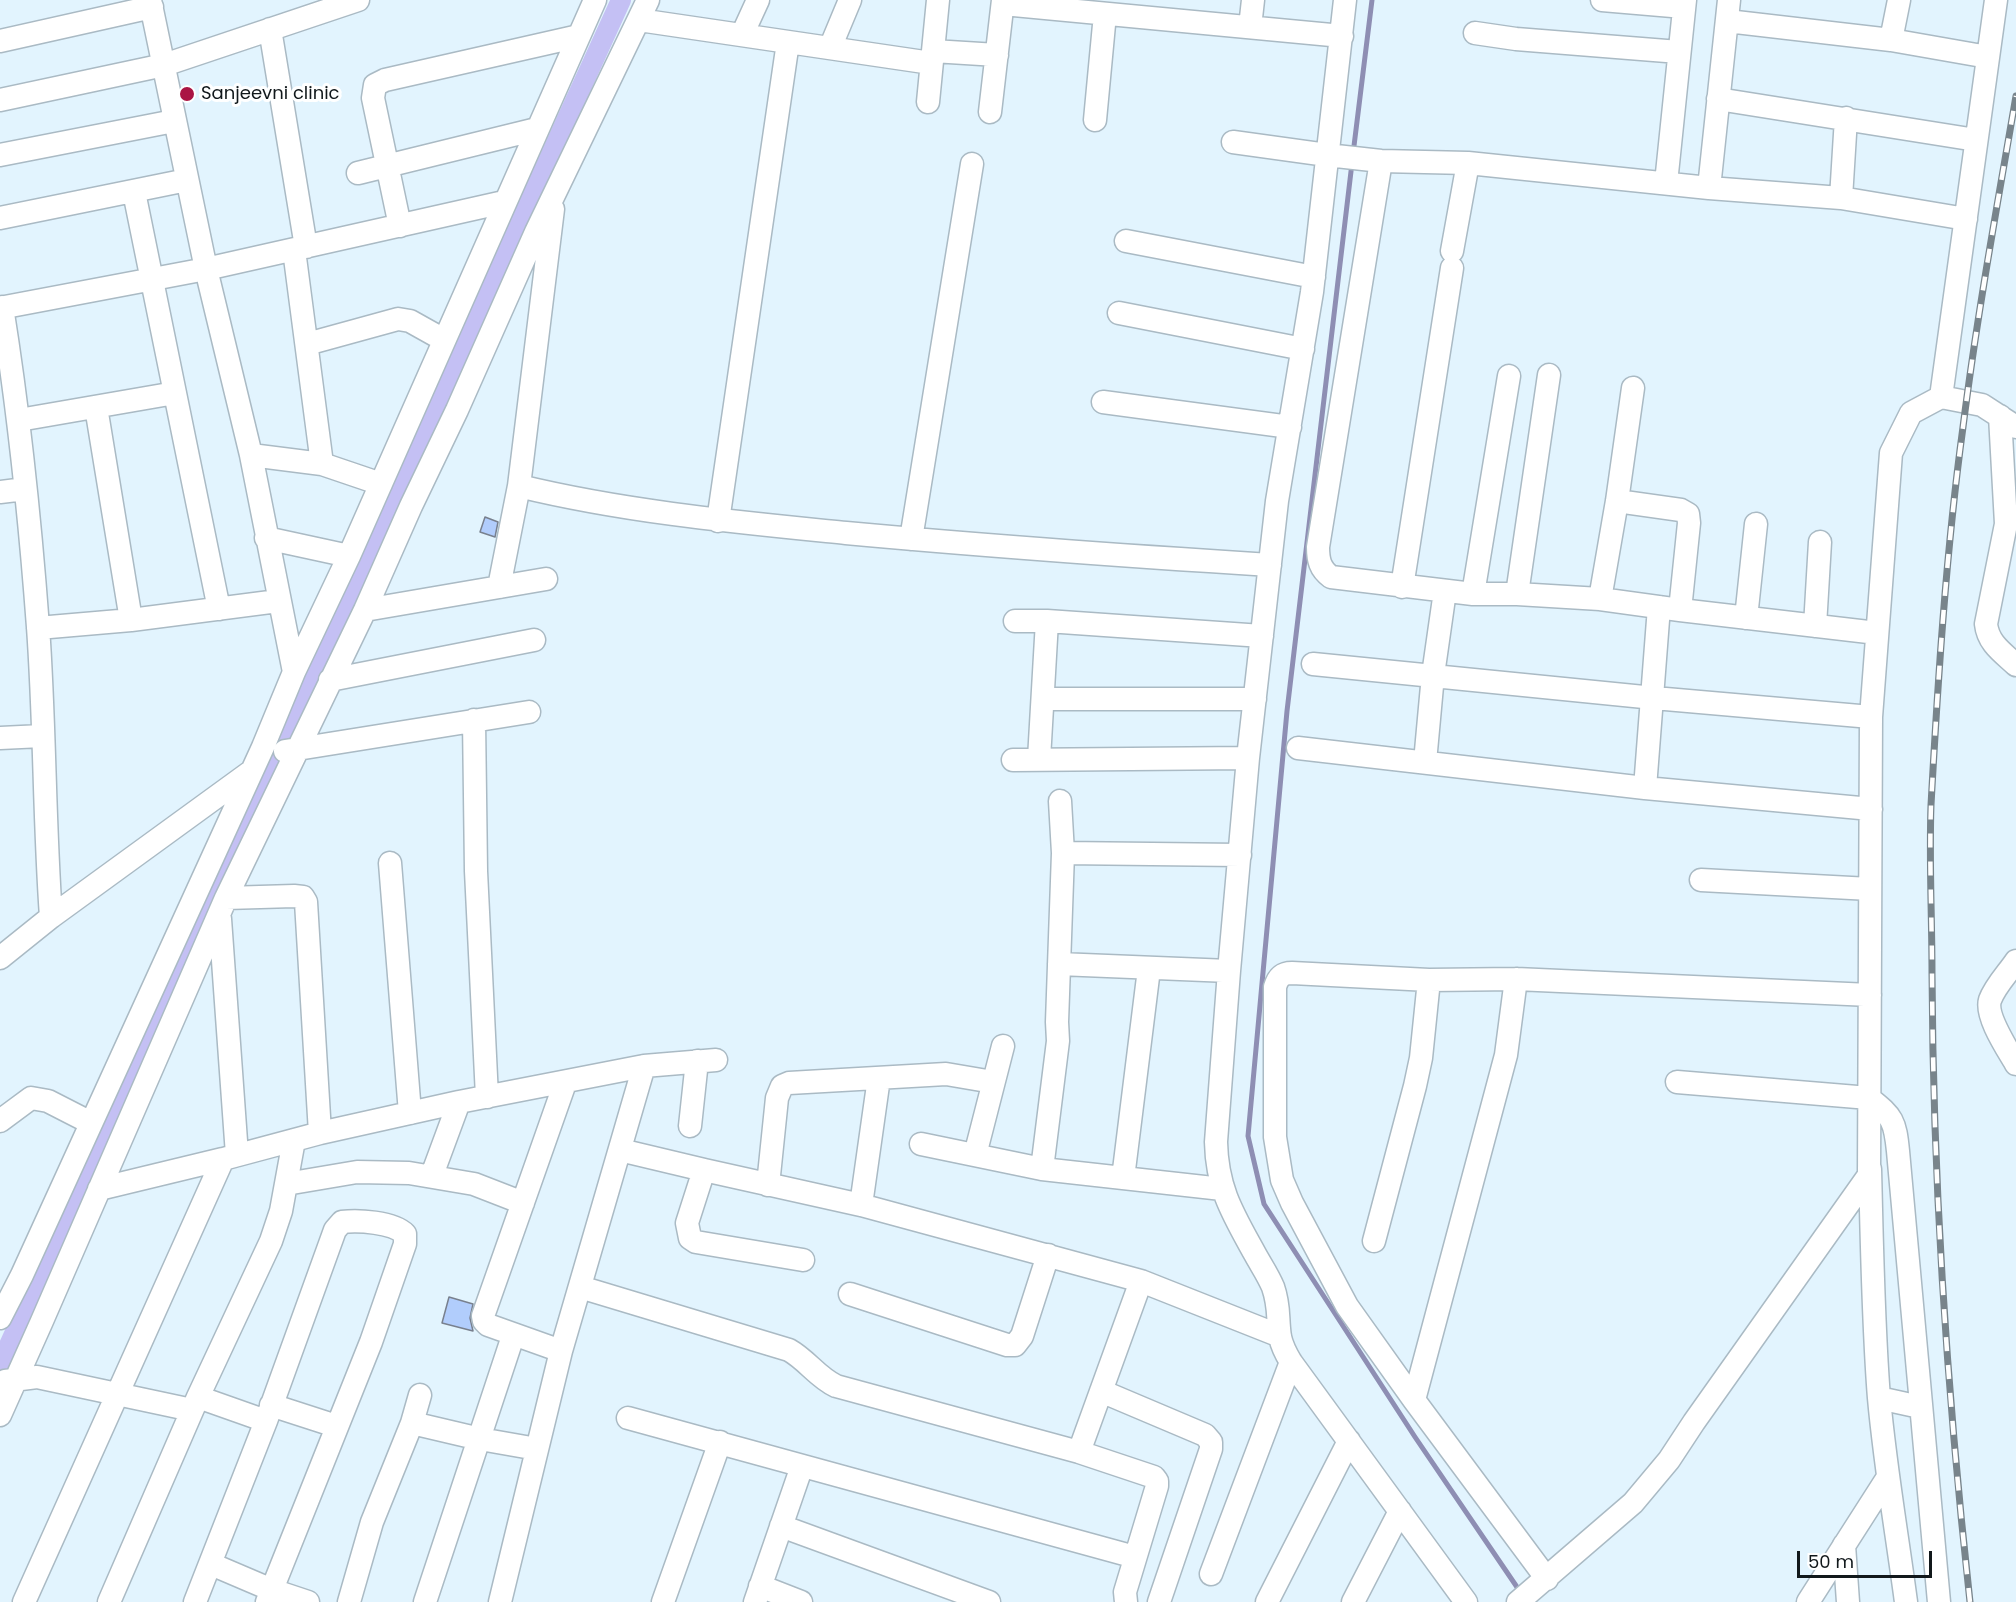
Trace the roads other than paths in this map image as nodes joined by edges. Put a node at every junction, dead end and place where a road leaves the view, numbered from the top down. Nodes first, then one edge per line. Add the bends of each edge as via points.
1 (357, 0) edge
2 (595, 0) edge
3 (758, 0) edge
4 (850, 0) edge
5 (938, 0) edge
6 (1253, 0) edge
7 (1345, 0) edge
8 (1602, 0) edge
9 (1899, 0) edge
10 (1996, 0) edge
11 (1003, 2) edge
12 (1684, 3) edge
13 (151, 4) edge
14 (1069, 5) edge
15 (1113, 9) edge
16 (643, 10) edge
17 (1172, 10) edge
18 (1728, 10) edge
19 (1250, 27) junction
20 (270, 29) junction
21 (1475, 33) dead end
22 (742, 35) junction
23 (579, 36) junction
24 (1342, 36) junction
25 (1891, 40) junction
26 (0, 41) edge
27 (788, 42) junction
28 (830, 48) junction
29 (1679, 52) junction
30 (997, 55) junction
31 (932, 57) junction
32 (1988, 57) junction
33 (164, 65) junction
34 (1718, 99) junction
35 (0, 100) edge
36 (928, 102) dead end
37 (990, 112) dead end
38 (1846, 118) junction
39 (1095, 120) dead end
40 (174, 121) junction
41 (537, 129) junction
42 (1976, 140) junction
43 (1233, 142) dead end
44 (0, 155) edge
45 (1353, 158) junction
46 (1468, 163) junction
47 (972, 164) dead end
48 (387, 166) junction
49 (358, 173) dead end
50 (187, 180) junction
51 (1666, 183) junction
52 (1709, 188) junction
53 (134, 192) junction
54 (555, 193) junction
55 (1841, 198) junction
56 (504, 202) junction
57 (0, 218) edge
58 (1965, 219) junction
59 (400, 226) junction
60 (1126, 241) dead end
61 (300, 248) junction
62 (206, 269) junction
63 (1314, 277) junction
64 (152, 278) junction
65 (1, 307) edge
66 (1119, 314) dead end
67 (444, 340) junction
68 (307, 344) junction
69 (1303, 348) junction
70 (1549, 375) dead end
71 (1509, 376) dead end
72 (1634, 388) dead end
73 (175, 393) junction
74 (1941, 398) junction
75 (1103, 402) dead end
76 (96, 407) junction
77 (12, 414) edge
78 (2008, 421) edge
79 (1290, 427) junction
80 (251, 455) junction
81 (322, 465) junction
82 (381, 484) junction
83 (519, 486) junction
84 (25, 489) junction
85 (0, 492) edge
86 (1617, 501) junction
87 (718, 521) junction
88 (1756, 524) dead end
89 (266, 538) junction
90 (911, 539) junction
91 (1820, 542) dead end
92 (349, 556) junction
93 (1270, 565) junction
94 (546, 579) dead end
95 (500, 587) junction
96 (1402, 587) junction
97 (1445, 591) junction
98 (1473, 594) junction
99 (1517, 594) junction
100 (1600, 599) junction
101 (278, 601) junction
102 (219, 609) junction
103 (1669, 609) junction
104 (364, 610) junction
105 (1746, 618) junction
106 (131, 620) junction
107 (1015, 621) dead end
108 (1047, 621) junction
109 (1815, 626) junction
110 (38, 628) junction
111 (1877, 633) junction
112 (1262, 636) junction
113 (534, 640) dead end
114 (1313, 664) dead end
115 (2016, 664) edge
116 (294, 672) junction
117 (1433, 675) junction
118 (330, 680) junction
119 (1654, 698) junction
120 (1043, 699) junction
121 (1255, 699) junction
122 (529, 712) dead end
123 (1871, 717) junction
124 (474, 720) junction
125 (42, 736) junction
126 (0, 738) edge
127 (1298, 748) dead end
128 (279, 750) junction
129 (1248, 758) junction
130 (1039, 759) junction
131 (1013, 760) dead end
132 (1425, 762) junction
133 (251, 772) junction
134 (1645, 788) junction
135 (1060, 801) dead end
136 (1871, 809) junction
137 (1063, 853) junction
138 (1240, 855) junction
139 (390, 863) dead end
140 (1701, 880) dead end
141 (1870, 889) junction
142 (223, 907) junction
143 (51, 917) junction
144 (0, 958) edge
145 (2016, 961) edge
146 (1059, 964) junction
147 (1149, 969) junction
148 (1229, 971) junction
149 (1516, 979) junction
150 (1429, 980) junction
151 (1870, 995) junction
152 (1003, 1046) dead end
153 (2016, 1064) edge
154 (644, 1066) junction
155 (879, 1078) junction
156 (993, 1082) junction
157 (1677, 1082) dead end
158 (566, 1083) junction
159 (487, 1097) junction
160 (1869, 1098) junction
161 (459, 1102) junction
162 (411, 1113) junction
163 (0, 1121) edge
164 (91, 1123) junction
165 (690, 1126) dead end
166 (320, 1133) junction
167 (294, 1140) junction
168 (921, 1144) dead end
169 (621, 1150) junction
170 (975, 1155) junction
171 (230, 1157) junction
172 (1869, 1165) junction
173 (1042, 1169) junction
174 (704, 1170) junction
175 (432, 1175) junction
176 (1123, 1178) junction
177 (286, 1184) junction
178 (768, 1185) junction
179 (99, 1189) junction
180 (1222, 1189) junction
181 (523, 1203) junction
182 (861, 1205) junction
183 (1374, 1241) dead end
184 (1048, 1255) junction
185 (803, 1260) dead end
186 (11, 1277) edge
187 (1141, 1281) junction
188 (580, 1287) junction
189 (850, 1294) dead end
190 (0, 1318) edge
191 (513, 1336) junction
192 (1280, 1336) junction
193 (561, 1352) junction
194 (1291, 1362) junction
195 (9, 1380) edge
196 (1101, 1391) junction
197 (117, 1394) junction
198 (420, 1395) dead end
199 (1879, 1398) junction
200 (1414, 1400) junction
201 (195, 1404) junction
202 (1920, 1407) junction
203 (269, 1413) junction
204 (0, 1415) edge
205 (628, 1418) dead end
206 (412, 1423) junction
207 (336, 1426) junction
208 (480, 1439) junction
209 (1349, 1441) junction
210 (720, 1442) junction
211 (537, 1449) junction
212 (1079, 1452) junction
213 (802, 1466) junction
214 (1888, 1477) junction
215 (1400, 1510) junction
216 (781, 1526) junction
217 (1844, 1545) junction
218 (1135, 1557) junction
219 (211, 1564) junction
220 (1211, 1574) dead end
221 (1533, 1590) edge
222 (758, 1594) edge
223 (270, 1596) edge
224 (24, 1602) edge
225 (110, 1602) edge
226 (195, 1602) edge
227 (309, 1602) edge
228 (349, 1602) edge
229 (425, 1602) edge
230 (501, 1602) edge
231 (663, 1602) edge
232 (801, 1602) edge
233 (989, 1602) edge
234 (1126, 1602) edge
235 (1159, 1602) edge
236 (1267, 1602) edge
237 (1353, 1602) edge
238 (1466, 1602) edge
239 (1808, 1602) edge
240 (1848, 1602) edge
241 (1906, 1602) edge
242 (1939, 1602) edge

1 - 20 street
2 - 23 street
3 - 22 street
4 - 28 street
5 - 31 street
6 - 19 street
7 - 24 street
8 - 12 street
9 - 25 street
10 - 32 street
11 - 14 street
11 - 30 street
12 - 29 street
13 - 26 street
13 - 33 street
14 - 15 street
15 - 17 street
15 - 39 street
16 - 22 street
16 - 54 street
17 - 19 street
18 - 25 street
18 - 34 street
19 - 24 street
20 - 33 street
20 - 61 street
21 - 29 street
22 - 27 street
23 - 41 street
23 - 48 street via 379,82 373,90
24 - 45 street
25 - 32 street
27 - 28 street
27 - 87 street
28 - 31 street
29 - 51 street
30 - 31 street
30 - 37 street
31 - 36 street
32 - 42 street
33 - 35 street
33 - 40 street
34 - 38 street
34 - 52 street
38 - 42 street
38 - 55 street
40 - 44 street
40 - 50 street
41 - 48 street
41 - 56 street
42 - 58 street
43 - 45 street
45 - 46 street
45 - 63 street
45 - 96 street via 1318,557 1322,570 1331,577
46 - 51 street
46 - 96 street
47 - 90 street
48 - 49 street
48 - 59 street
50 - 53 street
50 - 62 street
51 - 52 street
52 - 55 street
53 - 57 street
53 - 64 street
54 - 83 street
54 - 104 street
55 - 58 street
56 - 59 street
56 - 67 street
58 - 74 street
59 - 61 street
60 - 63 street
61 - 62 street
61 - 68 street
62 - 64 street
62 - 80 street
63 - 69 street
64 - 65 street
64 - 73 street
65 - 77 street
66 - 69 street
67 - 68 street via 410,321 398,319
67 - 82 street
68 - 81 street
69 - 79 street
70 - 99 street
71 - 98 street
72 - 86 street
73 - 76 street
73 - 102 street
74 - 78 street via 1982,405
74 - 111 street via 1911,413 1891,453
75 - 79 street
76 - 77 street
76 - 106 street
77 - 84 street
78 - 115 street via 2006,524 1986,624 1992,643
79 - 93 street
80 - 81 street
80 - 89 street
81 - 82 street
82 - 92 street
83 - 87 street
83 - 95 street
84 - 85 street
84 - 110 street
86 - 100 street
86 - 103 street via 1688,514
87 - 90 street
88 - 105 street
89 - 92 street
89 - 101 street
90 - 93 street
91 - 109 street
92 - 116 street
93 - 112 street
94 - 95 street
95 - 104 street
96 - 97 street
97 - 98 street
97 - 117 street
98 - 99 street
99 - 100 street
100 - 103 street
101 - 102 street
101 - 116 street
102 - 106 street
103 - 105 street
103 - 119 street
104 - 118 street
105 - 109 street
106 - 110 street
107 - 108 street
108 - 112 street
108 - 120 street
109 - 111 street
110 - 125 street
111 - 123 street
112 - 121 street
113 - 118 street
114 - 117 street
116 - 128 street
117 - 119 street
117 - 132 street
118 - 128 street
119 - 123 street
119 - 134 street
120 - 121 street
120 - 130 street
121 - 129 street
122 - 124 street
123 - 136 street
124 - 128 street
124 - 159 street via 476,871
125 - 126 street
125 - 143 street
127 - 132 street
128 - 133 street
128 - 142 street
129 - 130 street
129 - 138 street
130 - 131 street
132 - 134 street
133 - 143 street
133 - 164 street
134 - 136 street
135 - 137 street
136 - 141 street
137 - 138 street
137 - 146 street
138 - 148 street
139 - 162 street
140 - 141 street
141 - 151 street
142 - 166 street via 294,896 303,897 306,902
142 - 171 street
142 - 179 street
143 - 144 street
145 - 153 street via 1989,1007
146 - 147 street
146 - 173 street via 1058,1041
147 - 148 street
147 - 176 street
148 - 180 street via 1216,1142
149 - 150 street
149 - 151 street
149 - 200 street via 1506,1055
150 - 183 street via 1417,1077
150 - 200 street via 1287,973 1275,987 1275,1137 1282,1180 1347,1306
151 - 160 street
152 - 156 street
154 - 158 street
154 - 165 street via 706,1061
154 - 169 street
155 - 156 street via 946,1074
155 - 178 street via 782,1086 777,1098
155 - 182 street
156 - 170 street
157 - 160 street
158 - 159 street
158 - 181 street
159 - 161 street
160 - 172 street
160 - 202 street via 1891,1118 1896,1132
161 - 162 street
161 - 175 street
162 - 166 street
163 - 164 street via 31,1098 48,1101
164 - 186 street
166 - 167 street
167 - 171 street
167 - 177 street
168 - 170 street
169 - 174 street
169 - 188 street
170 - 173 street
171 - 179 street
171 - 197 street
172 - 199 street
172 - 221 street via 1869,1175 1669,1460 1633,1503
173 - 176 street
174 - 178 street
174 - 185 street via 687,1223 690,1238
175 - 177 street via 357,1172
175 - 181 street via 474,1184
176 - 180 street
177 - 201 street via 271,1241
178 - 182 street
179 - 195 street
180 - 192 street via 1271,1283 1280,1313
181 - 191 street via 483,1316 488,1325
182 - 184 street
184 - 187 street
184 - 189 street via 1022,1336 1015,1345
186 - 190 street
187 - 192 street
187 - 196 street
188 - 193 street
188 - 212 street via 789,1350 836,1386
191 - 193 street
191 - 208 street
192 - 194 street
193 - 211 street
194 - 209 street
194 - 220 street
195 - 197 street via 37,1377
195 - 204 street
196 - 212 street
196 - 235 street via 1205,1435 1211,1442
197 - 201 street
197 - 224 street
198 - 206 street
199 - 202 street
199 - 214 street
200 - 221 street
201 - 203 street
201 - 225 street
202 - 242 street
203 - 207 street
203 - 207 street via 335,1230 342,1222 353,1221 397,1229 405,1234 405,1244
203 - 219 street
205 - 210 street
206 - 208 street
206 - 228 street via 372,1522
207 - 223 street
208 - 211 street
208 - 229 street
209 - 215 street
209 - 236 street
210 - 213 street
210 - 231 street
211 - 230 street
212 - 218 street via 1157,1481
213 - 216 street
213 - 218 street
214 - 217 street
214 - 241 street
215 - 237 street
215 - 238 street
216 - 222 street
216 - 233 street
217 - 239 street
217 - 240 street
218 - 234 street
219 - 223 street
219 - 226 street
222 - 232 street
223 - 227 street

